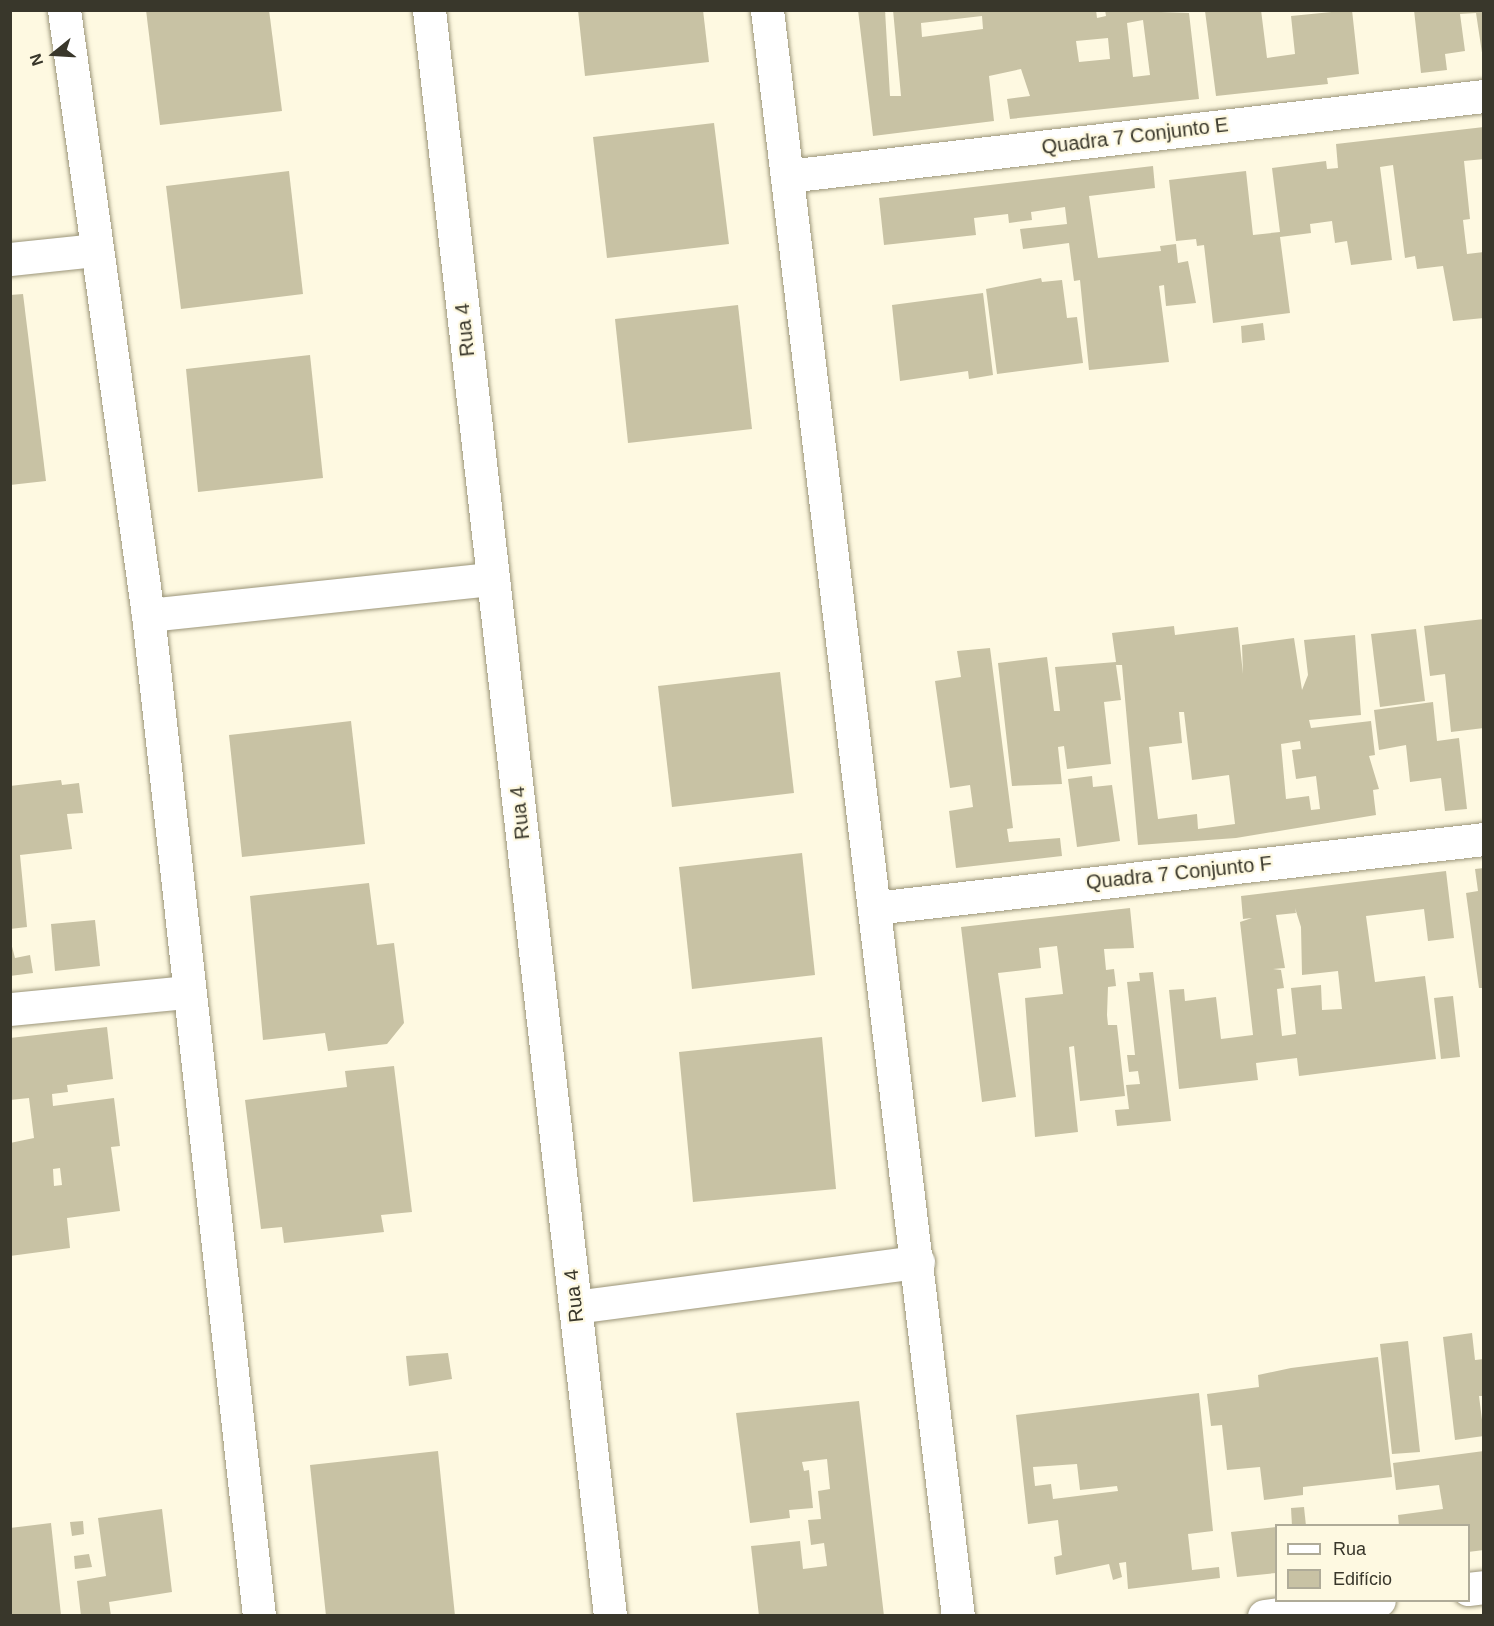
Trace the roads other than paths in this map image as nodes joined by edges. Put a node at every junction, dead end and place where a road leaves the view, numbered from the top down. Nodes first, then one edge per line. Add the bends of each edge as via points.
1 (64, 10) edge
2 (429, 10) edge
3 (767, 10) edge
4 (1484, 96) edge
5 (788, 176) junction
6 (95, 250) junction
7 (10, 260) edge
8 (493, 579) junction
9 (148, 615) junction
10 (1484, 839) edge
11 (874, 908) junction
12 (187, 992) junction
13 (10, 1009) edge
14 (918, 1262) junction
15 (576, 1307) junction
16 (1365, 1602) edge
17 (259, 1616) edge
18 (610, 1616) edge
19 (958, 1616) edge
20 (1264, 1616) edge

1 - 6 street
2 - 8 street, Rua 4
3 - 5 street
4 - 5 street, Quadra 7 Conjunto E
5 - 11 street
6 - 7 street
6 - 9 street
8 - 9 street
8 - 15 street, Rua 4
9 - 12 street
10 - 11 street, Quadra 7 Conjunto F
11 - 14 street
12 - 13 street
12 - 17 street
14 - 15 street
14 - 19 street
15 - 18 street, Rua 4
16 - 20 street

